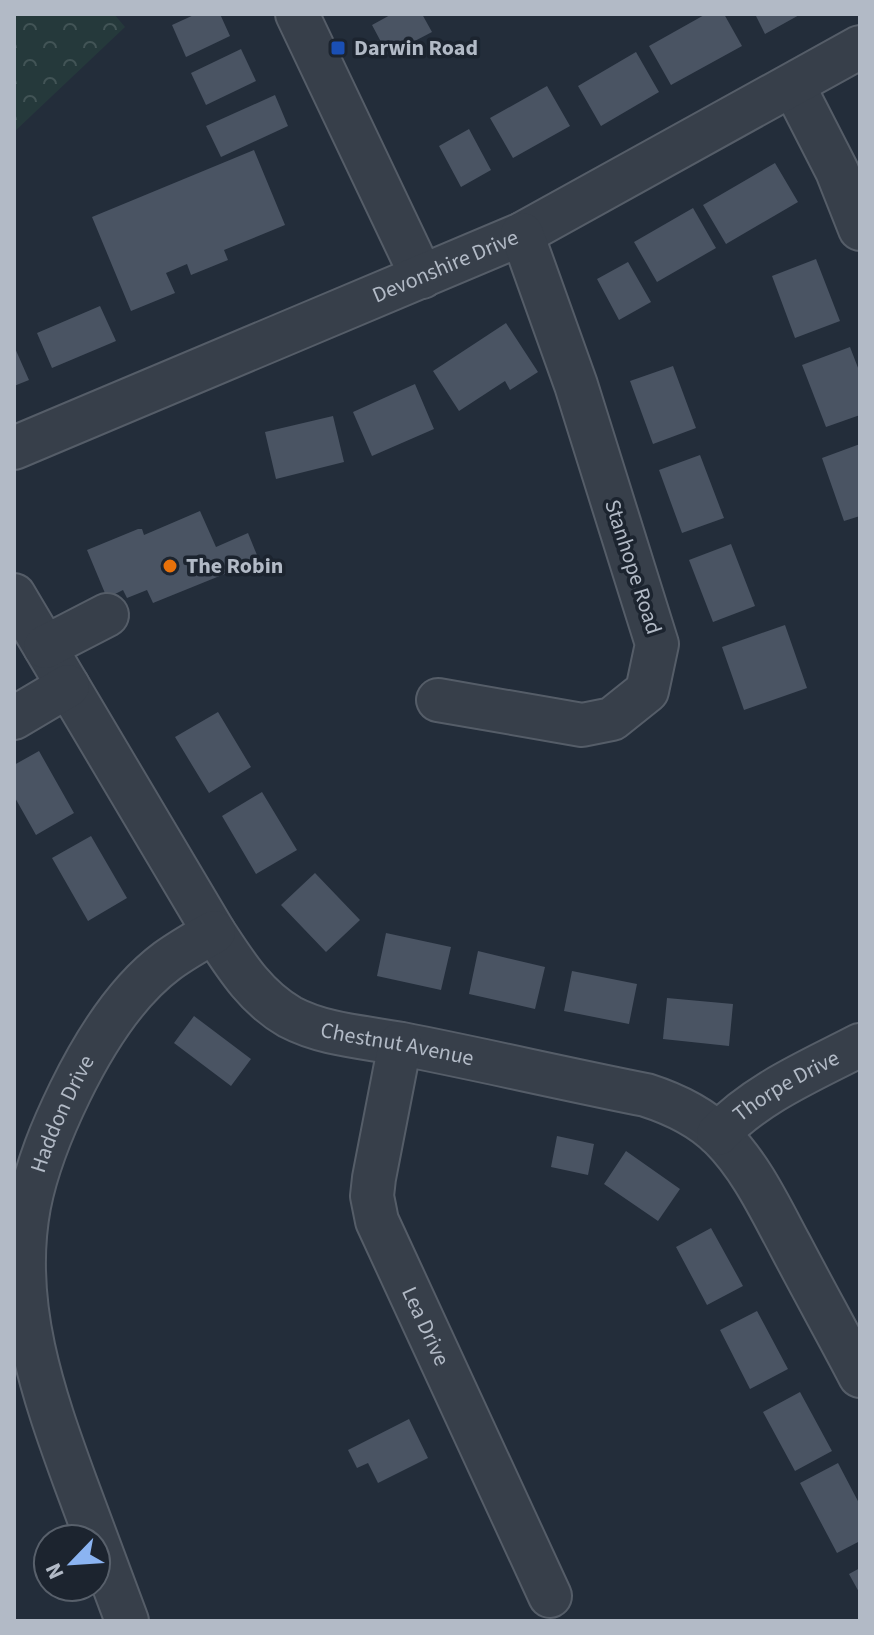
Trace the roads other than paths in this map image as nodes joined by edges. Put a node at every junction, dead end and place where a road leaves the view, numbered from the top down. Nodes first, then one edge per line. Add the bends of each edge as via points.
1 (297, 14) edge
2 (860, 47) edge
3 (793, 85) junction
4 (860, 229) edge
5 (522, 234) junction
6 (422, 277) junction
7 (14, 448) edge
8 (14, 595) edge
9 (107, 615) dead end
10 (45, 647) junction
11 (68, 686) junction
12 (438, 700) dead end
13 (14, 718) edge
14 (214, 932) junction
15 (400, 1044) junction
16 (860, 1045) edge
17 (718, 1134) junction
18 (860, 1376) edge
19 (550, 1596) dead end
20 (127, 1621) edge

1 - 6 street
2 - 3 street, Devonshire Drive
3 - 4 street
3 - 5 street, Devonshire Drive
5 - 6 street, Devonshire Drive
5 - 12 street, Stanhope Road via 576,385 657,644 647,691 612,719 582,725
6 - 7 street, Devonshire Drive
8 - 10 street, Chestnut Avenue
9 - 10 street
10 - 11 street, Chestnut Avenue
11 - 13 street
11 - 14 street, Chestnut Avenue
14 - 15 street, Chestnut Avenue via 245,979 292,1018 339,1034
14 - 20 street, Haddon Drive via 166,961 99,1040 45,1147 28,1208 25,1298 34,1355 58,1436
15 - 17 street, Chestnut Avenue via 646,1095 681,1108
15 - 19 street, Lea Drive via 374,1178 377,1221
16 - 17 street, Thorpe Drive via 758,1099
17 - 18 street, Chestnut Avenue via 768,1204

